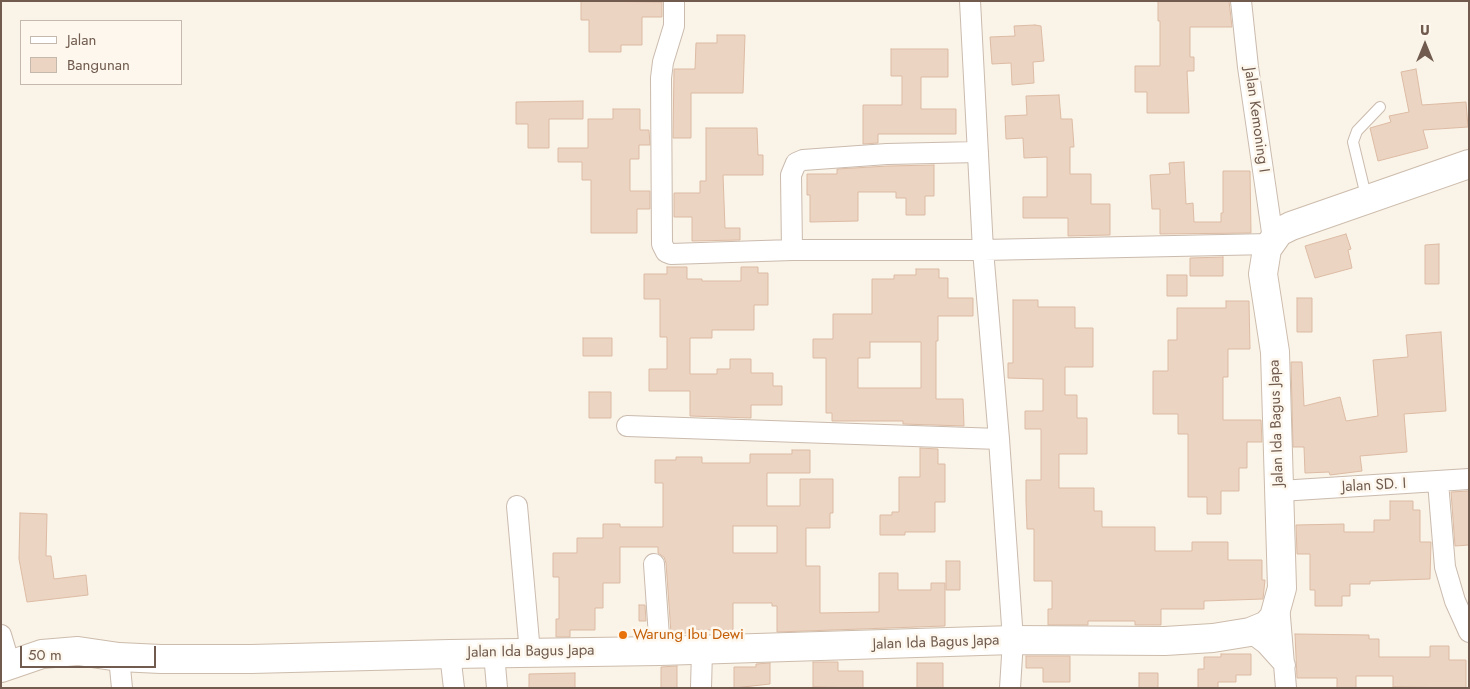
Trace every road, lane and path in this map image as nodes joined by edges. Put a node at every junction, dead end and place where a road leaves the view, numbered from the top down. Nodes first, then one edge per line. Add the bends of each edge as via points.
1 (674, 1) edge
2 (970, 1) edge
3 (1241, 1) edge
4 (1380, 106) dead end
5 (978, 152) junction
6 (1469, 164) edge
7 (1367, 200) junction
8 (1271, 241) junction
9 (792, 250) junction
10 (983, 250) junction
11 (628, 426) dead end
12 (999, 439) junction
13 (1469, 480) edge
14 (1438, 482) junction
15 (1280, 491) junction
16 (517, 506) dead end
17 (654, 564) dead end
18 (1279, 605) junction
19 (1250, 632) junction
20 (1469, 632) edge
21 (1, 634) edge
22 (1013, 640) junction
23 (702, 650) junction
24 (660, 651) junction
25 (494, 653) junction
26 (530, 653) junction
27 (450, 654) junction
28 (119, 657) junction
29 (1284, 665) junction
30 (5, 666) edge
31 (122, 688) edge
32 (454, 688) edge
33 (497, 688) edge
34 (701, 688) edge
35 (1010, 688) edge
36 (1286, 688) edge

1 - 9 street via 674,26 661,78 663,249 671,254
2 - 5 street
3 - 8 street, Jalan Kemoning I
4 - 7 lane via 1357,131 1353,142
5 - 9 street via 887,154 796,163 791,175
5 - 10 street
6 - 7 street
7 - 8 street via 1291,226
8 - 10 street
8 - 15 street, Jalan Ida Bagus Japa via 1263,263 1263,274 1275,352
9 - 10 street
10 - 12 street
11 - 12 street
12 - 22 street
13 - 14 street, Jalan SD. I
14 - 15 street, Jalan SD. I
14 - 20 street via 1445,567
15 - 18 street, Jalan Ida Bagus Japa via 1283,563
16 - 26 street
17 - 24 street
18 - 19 street, Jalan Ida Bagus Japa via 1267,625
18 - 29 street
19 - 22 street, Jalan Ida Bagus Japa via 1165,641
19 - 29 street via 1266,644
21 - 30 street
22 - 23 street, Jalan Ida Bagus Japa
22 - 35 street
23 - 24 street, Jalan Ida Bagus Japa
23 - 34 street
24 - 26 street, Jalan Ida Bagus Japa
25 - 26 street, Jalan Ida Bagus Japa
25 - 27 street, Jalan Ida Bagus Japa
25 - 33 street
27 - 28 street, Jalan Ida Bagus Japa via 242,659
27 - 32 street
28 - 30 street, Jalan Ida Bagus Japa via 69,651 42,654
28 - 31 street
29 - 36 street

